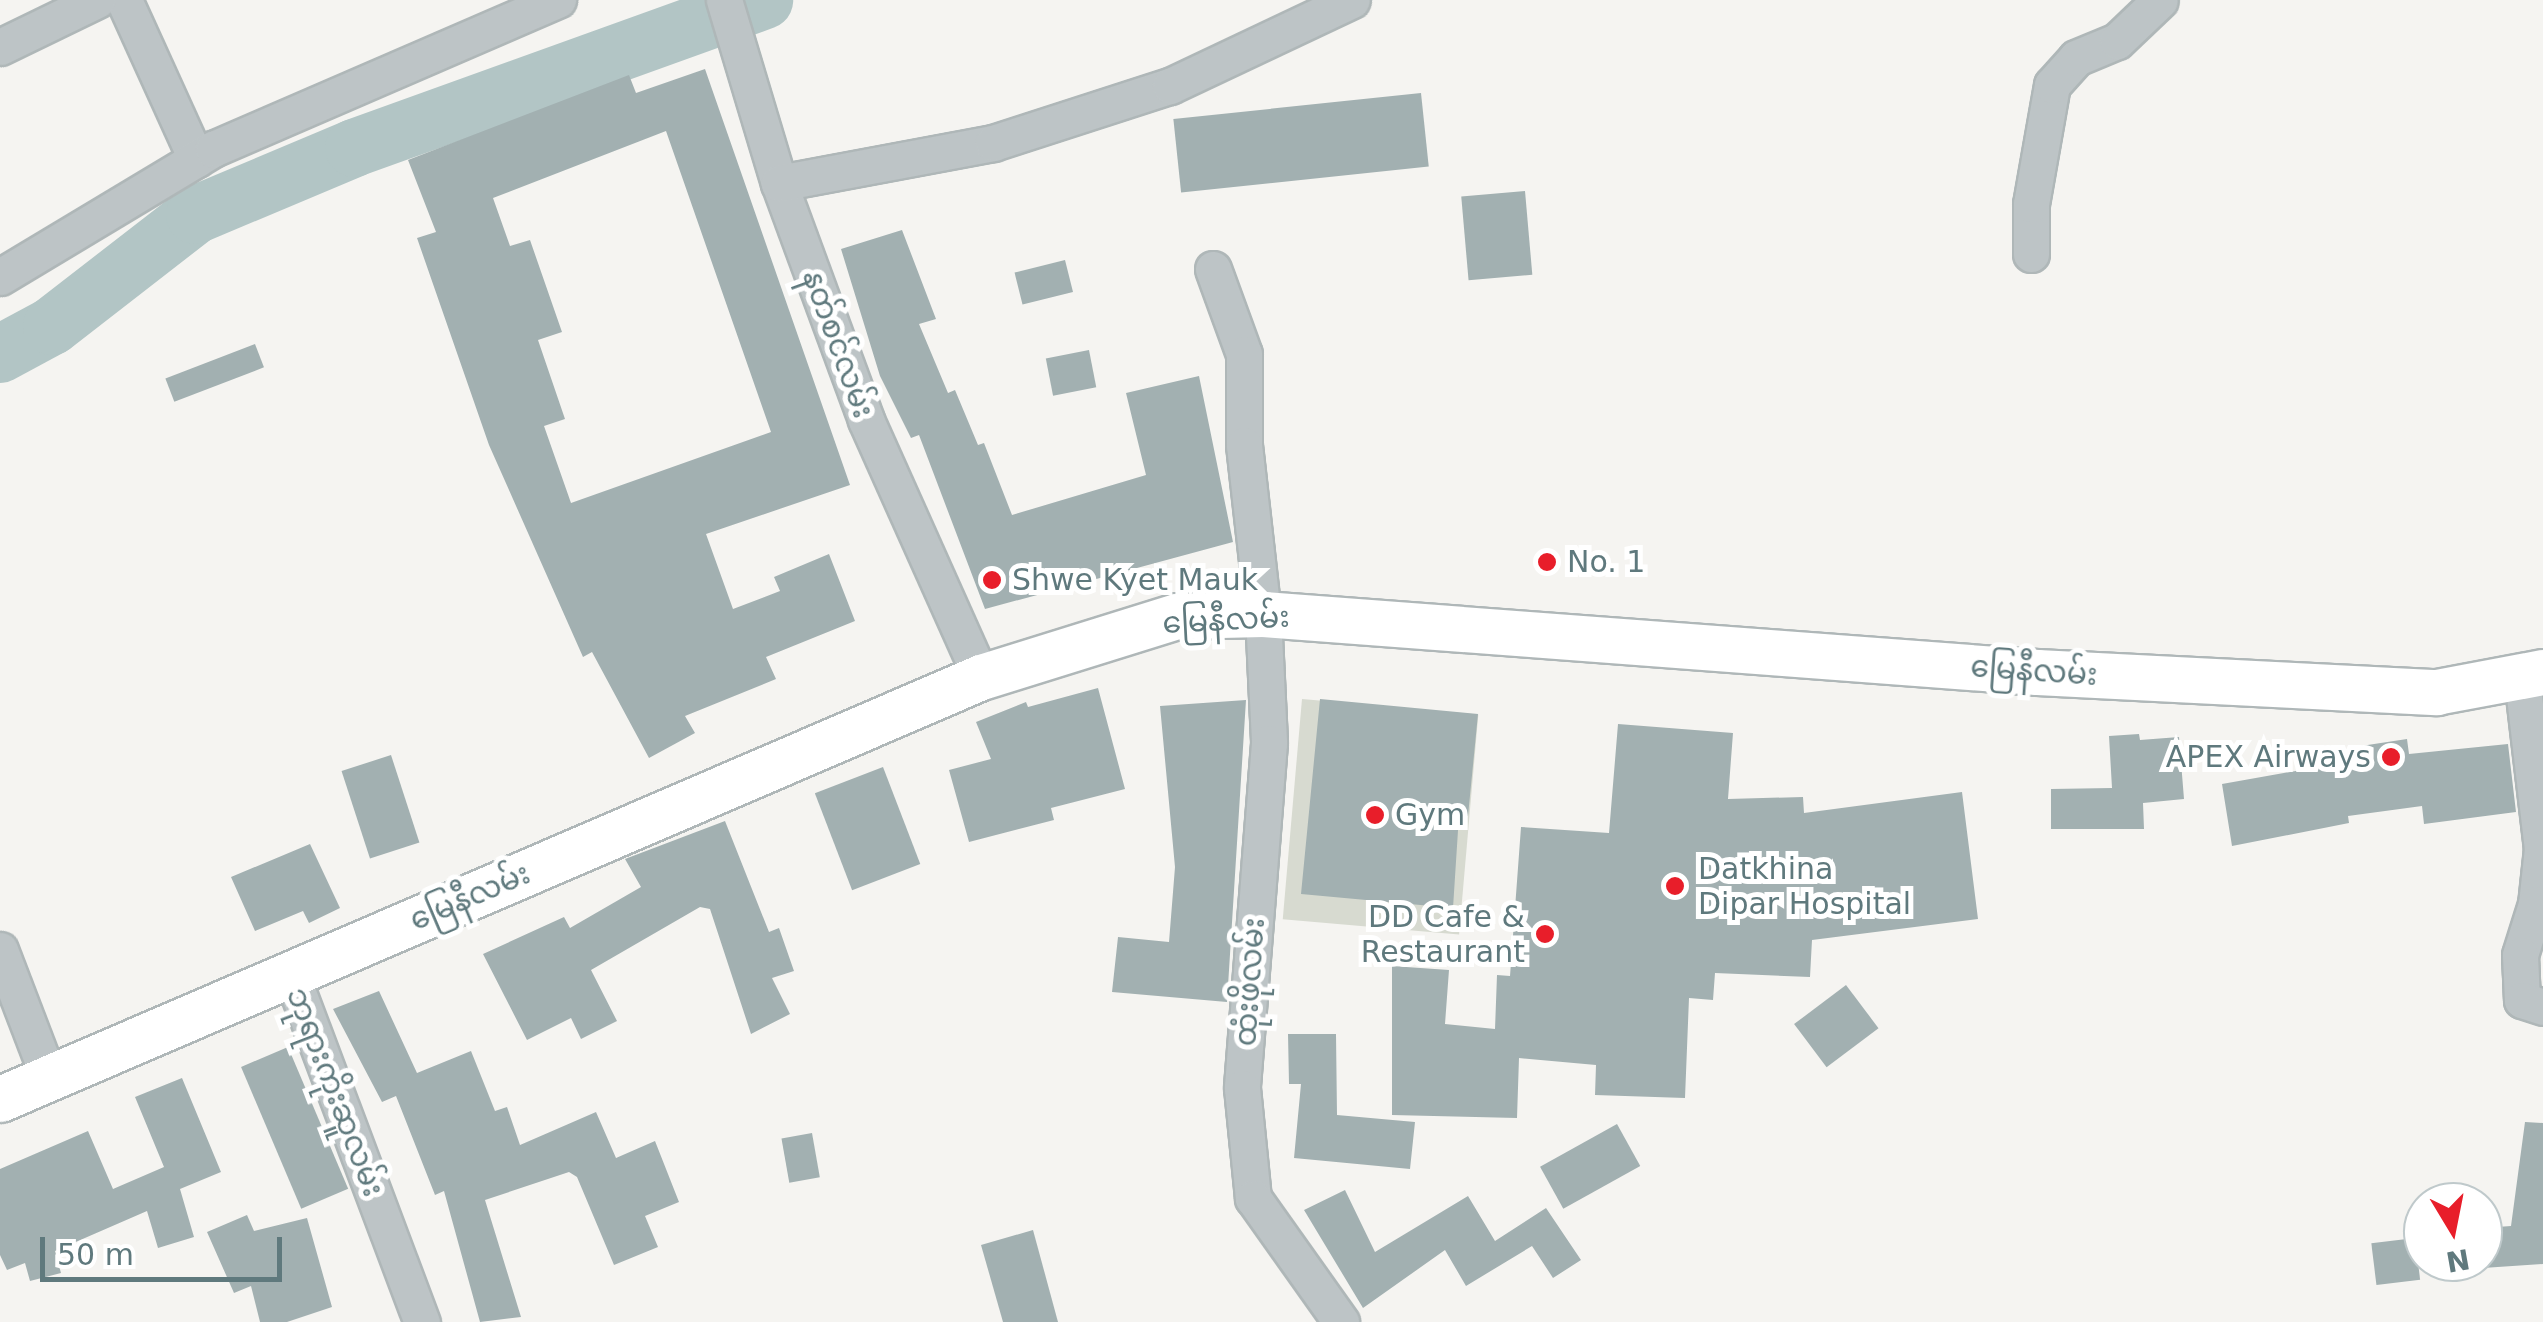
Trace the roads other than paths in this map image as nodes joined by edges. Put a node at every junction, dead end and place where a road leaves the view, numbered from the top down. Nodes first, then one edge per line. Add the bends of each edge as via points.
1 (98, 0) edge
2 (124, 0) edge
3 (558, 0) edge
4 (724, 0) edge
5 (1352, 0) edge
6 (2160, 0) edge
7 (0, 46) edge
8 (196, 159) junction
9 (779, 183) junction
10 (2031, 254) dead end
11 (1213, 269) dead end
12 (0, 278) edge
13 (1263, 614) junction
14 (2532, 676) edge
15 (981, 677) junction
16 (0, 950) edge
17 (291, 974) junction
18 (2543, 1007) edge
19 (49, 1078) junction
20 (0, 1099) edge
21 (422, 1322) edge
22 (1341, 1322) edge

1 - 7 street
2 - 8 street
3 - 8 street
4 - 9 street, နတ်စင်လမ်း
5 - 9 street via 1170,86 993,143
6 - 10 street via 2117,42 2076,58 2052,85 2031,204
8 - 12 street
9 - 15 street, နတ်စင်လမ်း via 866,420
11 - 13 street, ထုံးဖိုလမ်း via 1244,354 1244,445
13 - 14 main road, မြေနီလမ်း via 2037,672 2436,692
13 - 15 main road, မြေနီလမ်း via 1176,616
13 - 22 street, ထုံးဖိုလမ်း via 1269,744 1242,1088 1253,1198
14 - 18 street via 2542,848 2536,904 2520,955 2522,1000
15 - 17 main road, မြေနီလမ်း
16 - 19 street
17 - 19 main road, မြေနီလမ်း
17 - 21 street, ဘုရားကိုးဆူလမ်း
19 - 20 main road, မြေနီလမ်း

